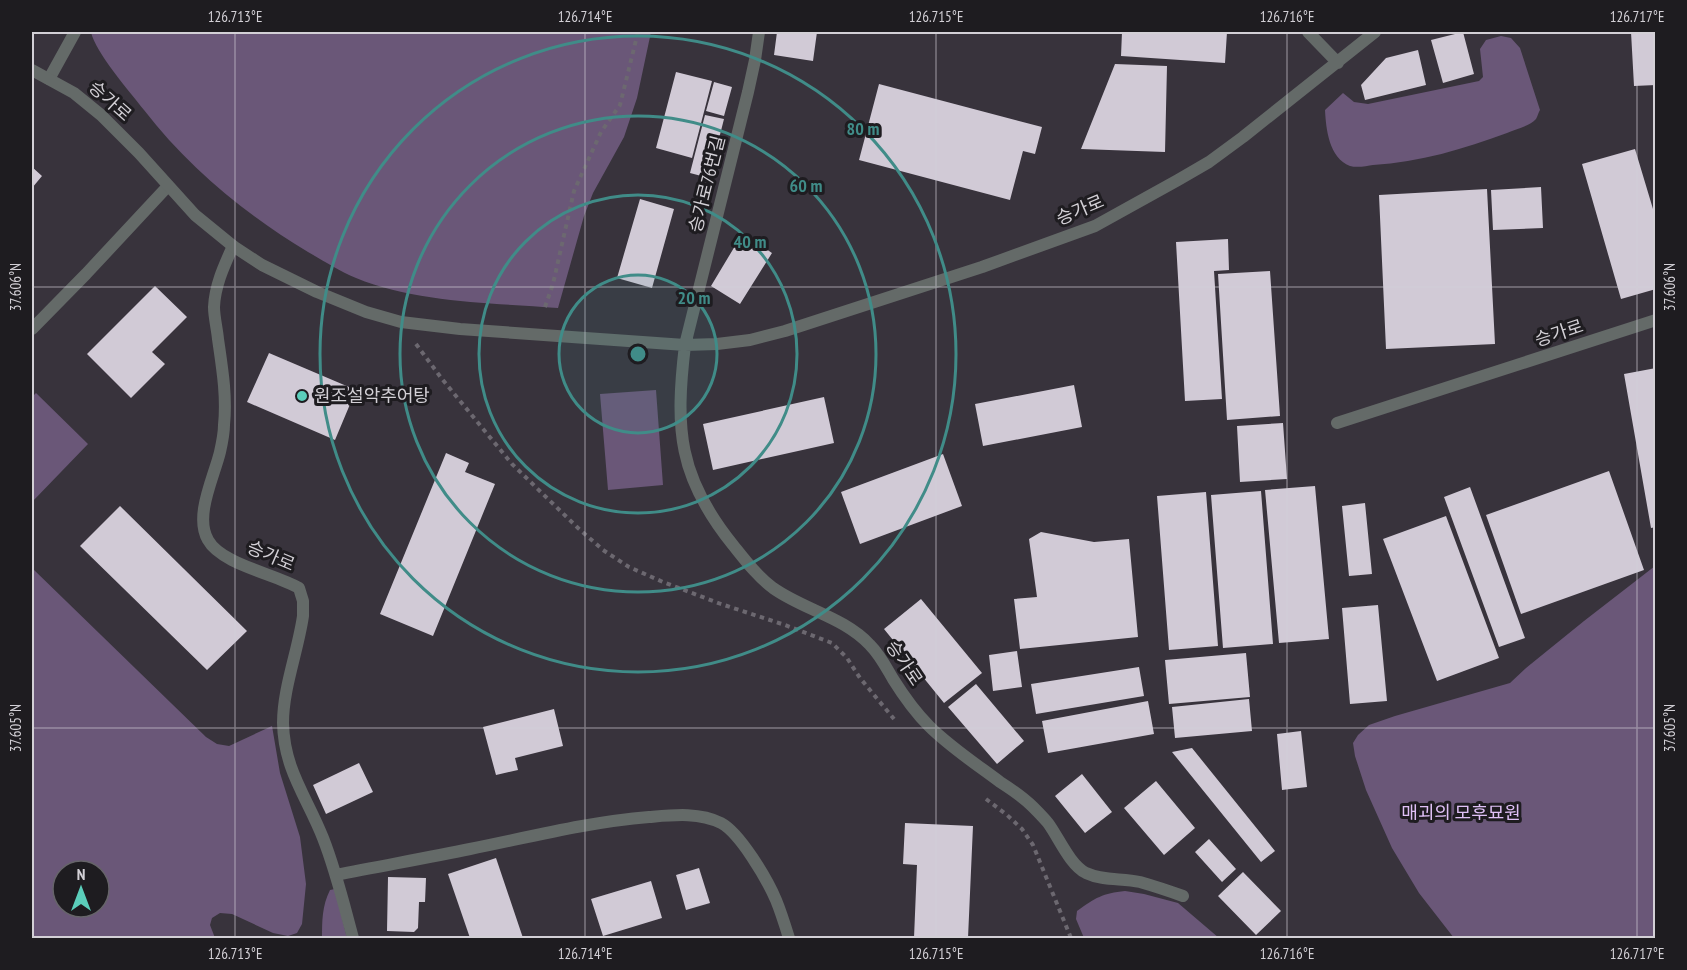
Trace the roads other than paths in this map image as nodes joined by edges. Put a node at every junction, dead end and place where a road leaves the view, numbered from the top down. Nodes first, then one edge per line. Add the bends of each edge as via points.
1 (75, 32) edge
2 (759, 32) edge
3 (1308, 32) edge
4 (1375, 32) edge
5 (1338, 63) junction
6 (32, 70) edge
7 (49, 79) junction
8 (168, 186) junction
9 (233, 246) junction
10 (1656, 320) edge
11 (32, 329) edge
12 (685, 345) junction
13 (1336, 423) dead end
14 (336, 875) junction
15 (1183, 896) dead end
16 (353, 939) edge
17 (789, 939) edge

1 - 7 street
2 - 12 street, 승가로76번길 via 756,60
3 - 5 street
4 - 5 street, 승가로
5 - 12 street, 승가로 via 1209,162 1095,226 785,331 750,340
6 - 7 street, 승가로
7 - 8 street, 승가로 via 102,115
8 - 9 street, 승가로
8 - 11 street
9 - 12 street, 승가로 via 317,292 401,322
9 - 14 street, 승가로 via 220,275 214,308 225,424 203,511 203,527 215,550 299,588 303,616 285,703 284,737 292,774 319,828
10 - 13 street, 승가로
12 - 15 street, 승가로 via 680,412 688,466 697,491 718,526 751,567 773,588 854,630 870,644 928,725 1031,804 1084,872 1098,878 1139,882
14 - 16 street, 승가로
14 - 17 street via 614,820 697,815 724,825 741,841 775,897

